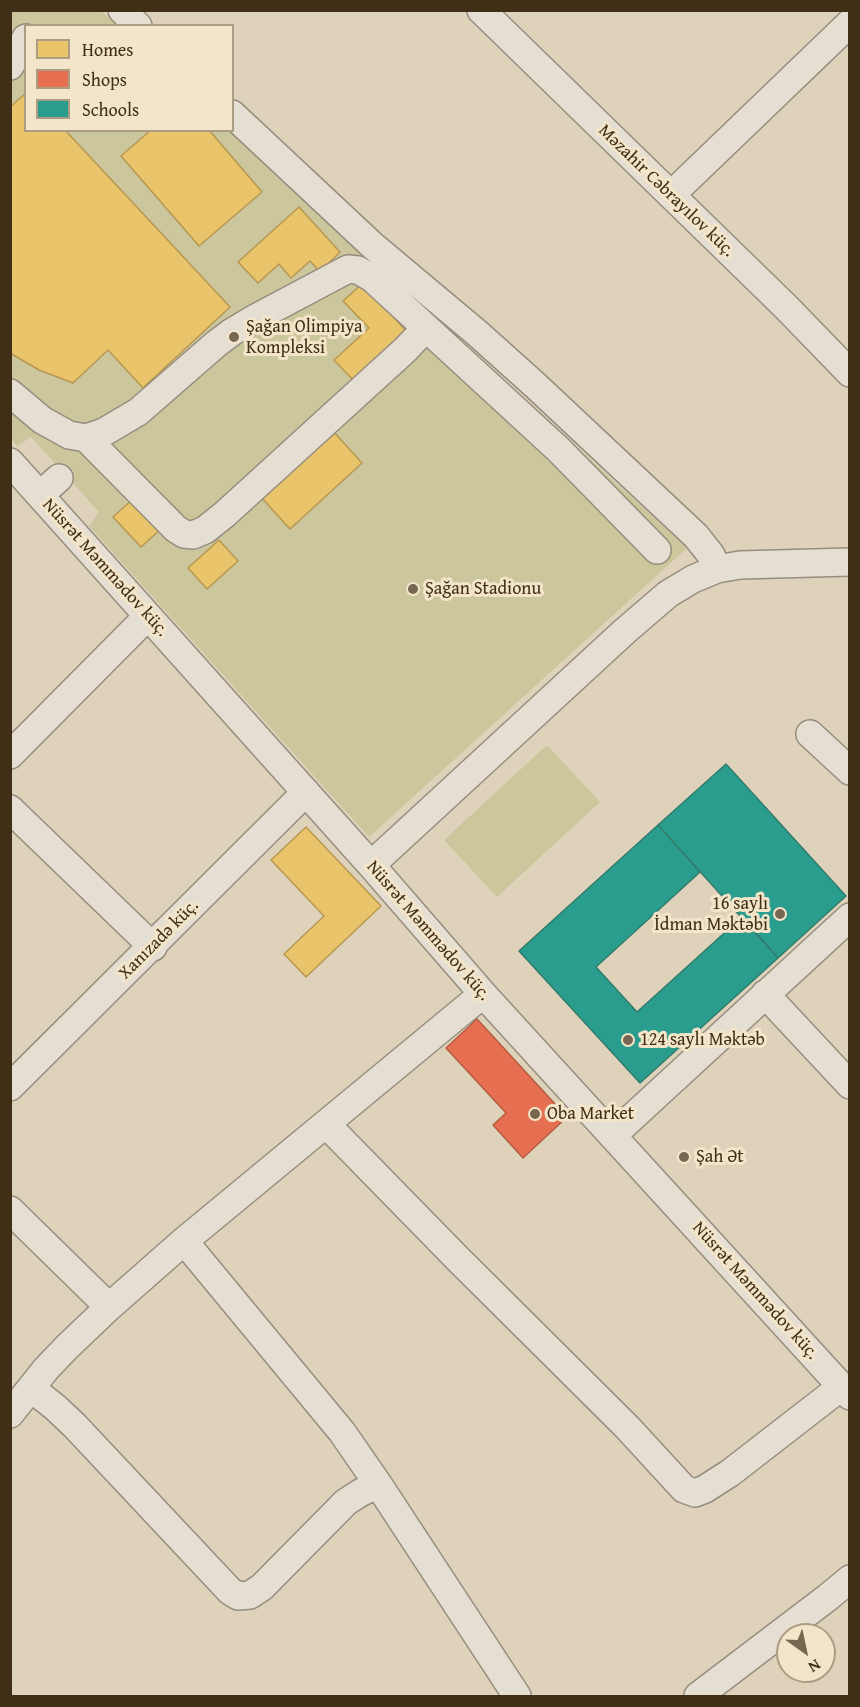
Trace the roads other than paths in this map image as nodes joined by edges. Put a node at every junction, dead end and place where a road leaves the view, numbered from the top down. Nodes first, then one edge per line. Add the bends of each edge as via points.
1 (122, 10) edge
2 (481, 10) edge
3 (840, 10) edge
4 (849, 22) edge
5 (136, 24) edge
6 (24, 42) edge
7 (10, 66) edge
8 (234, 116) edge
9 (671, 195) junction
10 (426, 328) junction
11 (849, 373) edge
12 (10, 393) edge
13 (86, 438) junction
14 (10, 462) edge
15 (657, 550) dead end
16 (849, 562) edge
17 (717, 569) junction
18 (148, 616) junction
19 (810, 734) dead end
20 (10, 755) edge
21 (849, 771) edge
22 (306, 792) junction
23 (10, 809) edge
24 (371, 865) junction
25 (849, 917) edge
26 (153, 947) junction
27 (483, 994) junction
28 (765, 994) junction
29 (849, 1085) edge
30 (10, 1087) edge
31 (327, 1125) junction
32 (613, 1135) junction
33 (10, 1210) edge
34 (184, 1241) junction
35 (109, 1307) junction
36 (31, 1388) junction
37 (845, 1391) edge
38 (10, 1414) edge
39 (378, 1484) junction
40 (849, 1579) edge
41 (517, 1696) edge
42 (698, 1696) edge

1 - 5 street
2 - 9 street, Məzahir Cəbrayılov küç.
3 - 4 street
4 - 9 street
6 - 7 street
8 - 17 street via 372,245 535,385 696,536
9 - 11 street, Məzahir Cəbrayılov küç.
10 - 13 street via 372,278 348,269 232,332 138,412
10 - 13 street via 225,514 193,535 176,529
10 - 15 street via 559,450
12 - 13 street via 59,431
14 - 18 street, Nüsrət Məmmədov küç. via 49,486
16 - 17 street
17 - 24 street via 668,594
18 - 20 street
18 - 22 street, Nüsrət Məmmədov küç.
19 - 21 street
22 - 24 street, Nüsrət Məmmədov küç.
22 - 26 street, Xanızadə küç.
23 - 26 street
24 - 27 street, Nüsrət Məmmədov küç.
25 - 28 street
26 - 30 street, Xanızadə küç.
27 - 31 street
27 - 32 street, Nüsrət Məmmədov küç.
28 - 29 street
28 - 32 street
31 - 34 street
31 - 37 street via 684,1489 694,1493 705,1489
32 - 37 street, Nüsrət Məmmədov küç.
33 - 35 street
34 - 35 street
34 - 39 street via 336,1423
35 - 36 street
36 - 38 street
36 - 39 street via 75,1426 238,1596 250,1595 262,1587 346,1502
39 - 41 street
40 - 42 street

